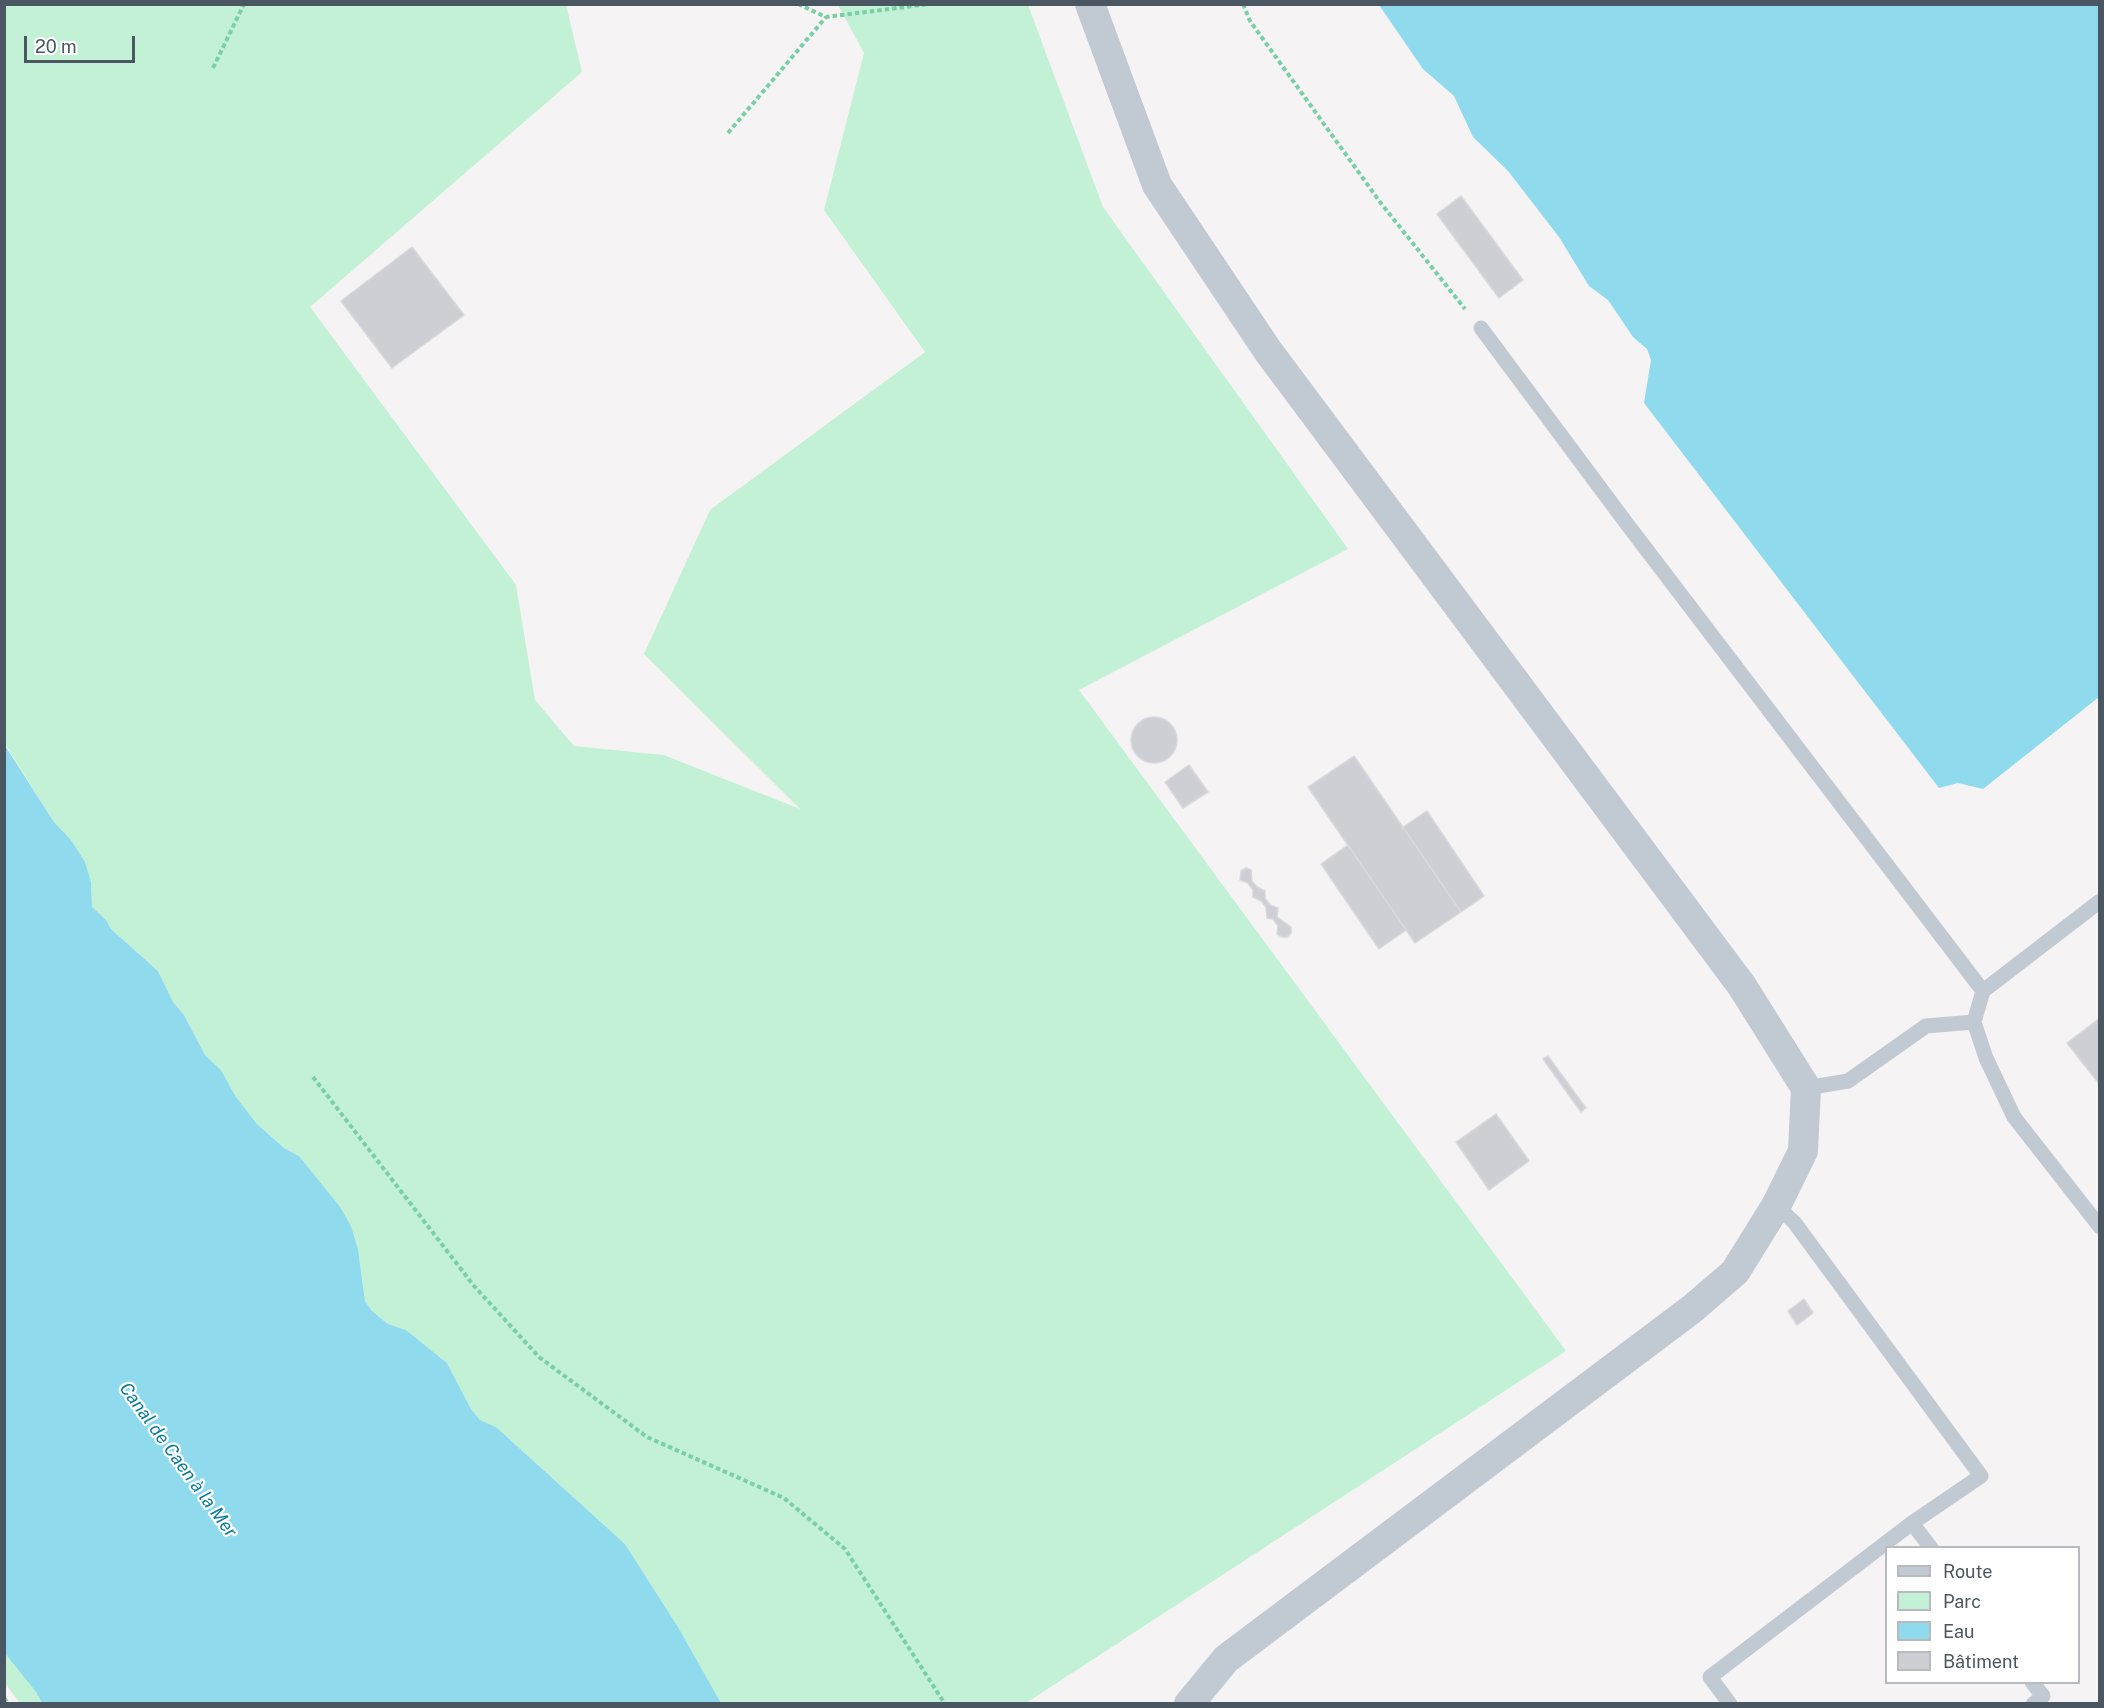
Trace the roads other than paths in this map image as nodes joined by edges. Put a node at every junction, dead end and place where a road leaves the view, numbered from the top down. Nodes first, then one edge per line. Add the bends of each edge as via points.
1 (1090, 4) edge
2 (1481, 328) road end
3 (2100, 901) edge
4 (1983, 991) junction
5 (1974, 1022) junction
6 (1806, 1088) junction
7 (1776, 1206) junction
8 (2100, 1227) edge
9 (1912, 1523) junction
10 (1929, 1546) edge
11 (2033, 1684) edge
12 (1189, 1704) edge
13 (1730, 1704) edge
14 (2033, 1704) edge

1 - 6 street via 1157,185 1268,351 1742,986
2 - 4 lane
3 - 4 lane
4 - 5 lane
5 - 6 lane via 1926,1026 1848,1081
5 - 8 lane via 2014,1117
6 - 7 street via 1803,1151
7 - 9 lane via 1794,1222 1981,1476
7 - 12 street via 1735,1272 1692,1309 1226,1659
9 - 10 lane
9 - 13 lane via 1710,1677
11 - 14 lane via 2043,1696

